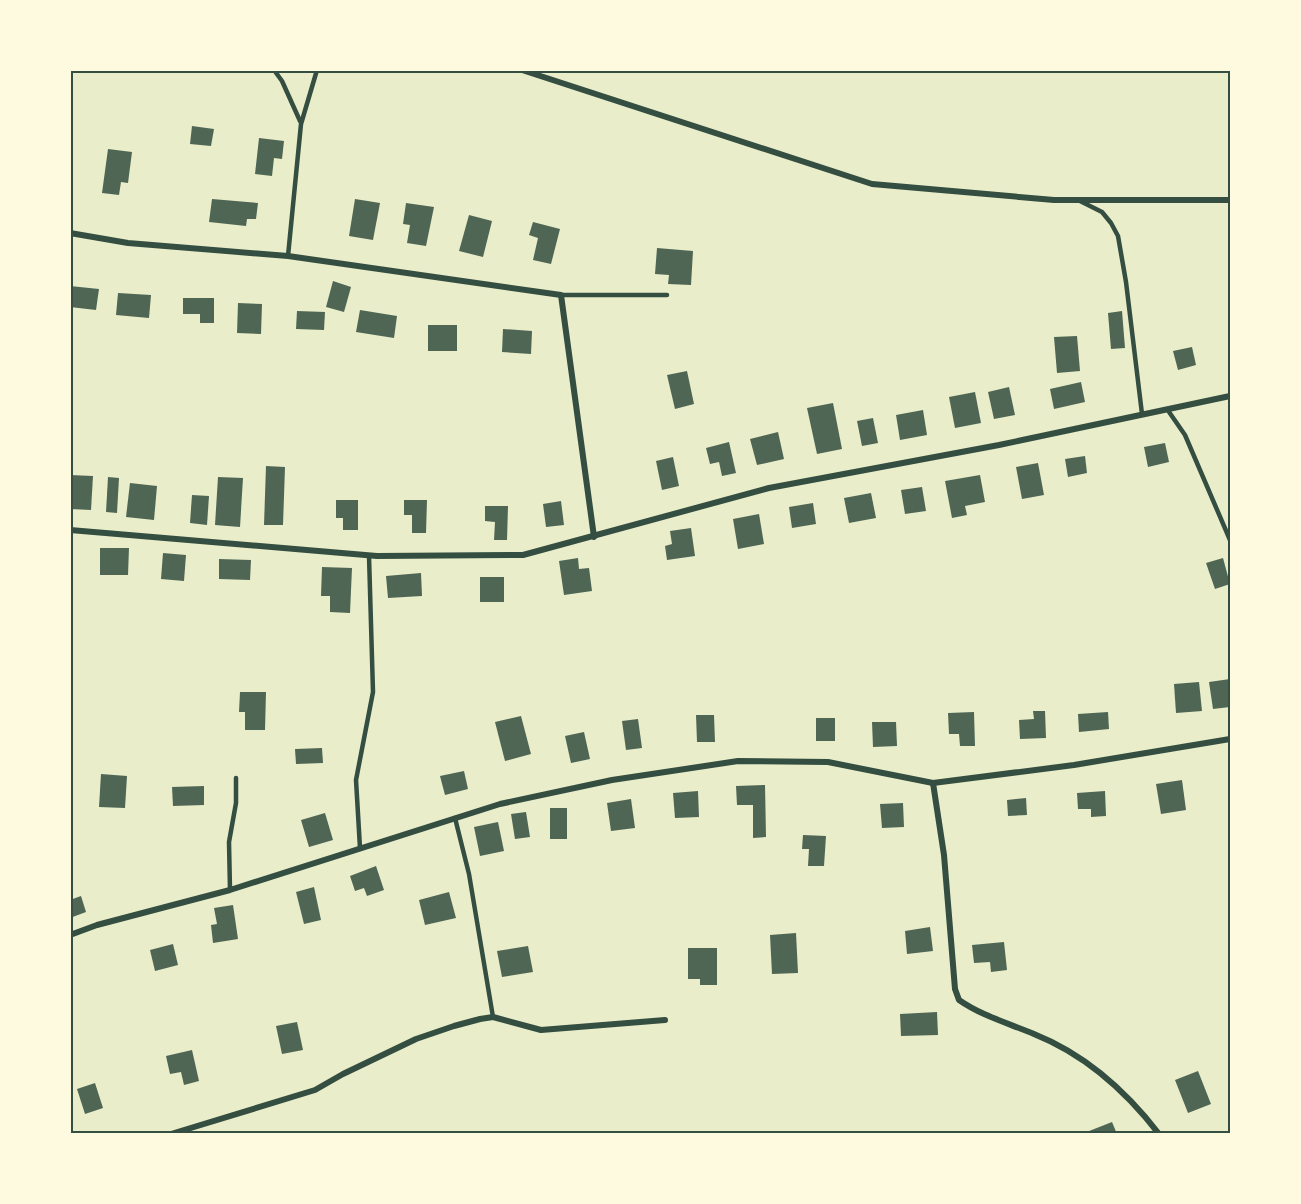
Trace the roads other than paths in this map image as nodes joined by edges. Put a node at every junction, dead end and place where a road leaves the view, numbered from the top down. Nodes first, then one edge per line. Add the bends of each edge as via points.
1 (274, 70) edge
2 (317, 70) edge
3 (522, 70) edge
4 (301, 124) junction
5 (1079, 200) junction
6 (1230, 200) edge
7 (70, 233) edge
8 (288, 256) junction
9 (561, 296) junction
10 (667, 296) dead end
11 (1230, 396) edge
12 (1167, 409) junction
13 (1142, 414) junction
14 (70, 530) edge
15 (594, 537) junction
16 (1230, 540) edge
17 (369, 556) junction
18 (1230, 739) edge
19 (236, 778) dead end
20 (933, 783) junction
21 (455, 818) junction
22 (360, 848) junction
23 (230, 890) junction
24 (70, 935) edge
25 (493, 1017) junction
26 (665, 1020) dead end
27 (171, 1134) edge
28 (1159, 1134) edge

1 - 4 lane
2 - 4 lane
3 - 5 street via 872,184
4 - 8 lane
5 - 6 street
5 - 13 lane via 1102,212 1118,236
7 - 8 street via 128,243
8 - 9 street
9 - 10 lane
9 - 15 street
11 - 12 street
12 - 13 street
12 - 16 lane via 1185,435
13 - 15 street via 769,488
14 - 17 street
15 - 17 street via 523,555
17 - 22 lane via 373,692 356,780
18 - 20 street
19 - 23 lane via 229,842
20 - 21 street via 828,762 738,761 612,780 500,804
20 - 28 street via 959,1000 1071,1052 1104,1076
21 - 22 street
21 - 25 lane via 469,874
22 - 23 street
23 - 24 street
25 - 26 street via 542,1030
25 - 27 street via 416,1039 315,1090

